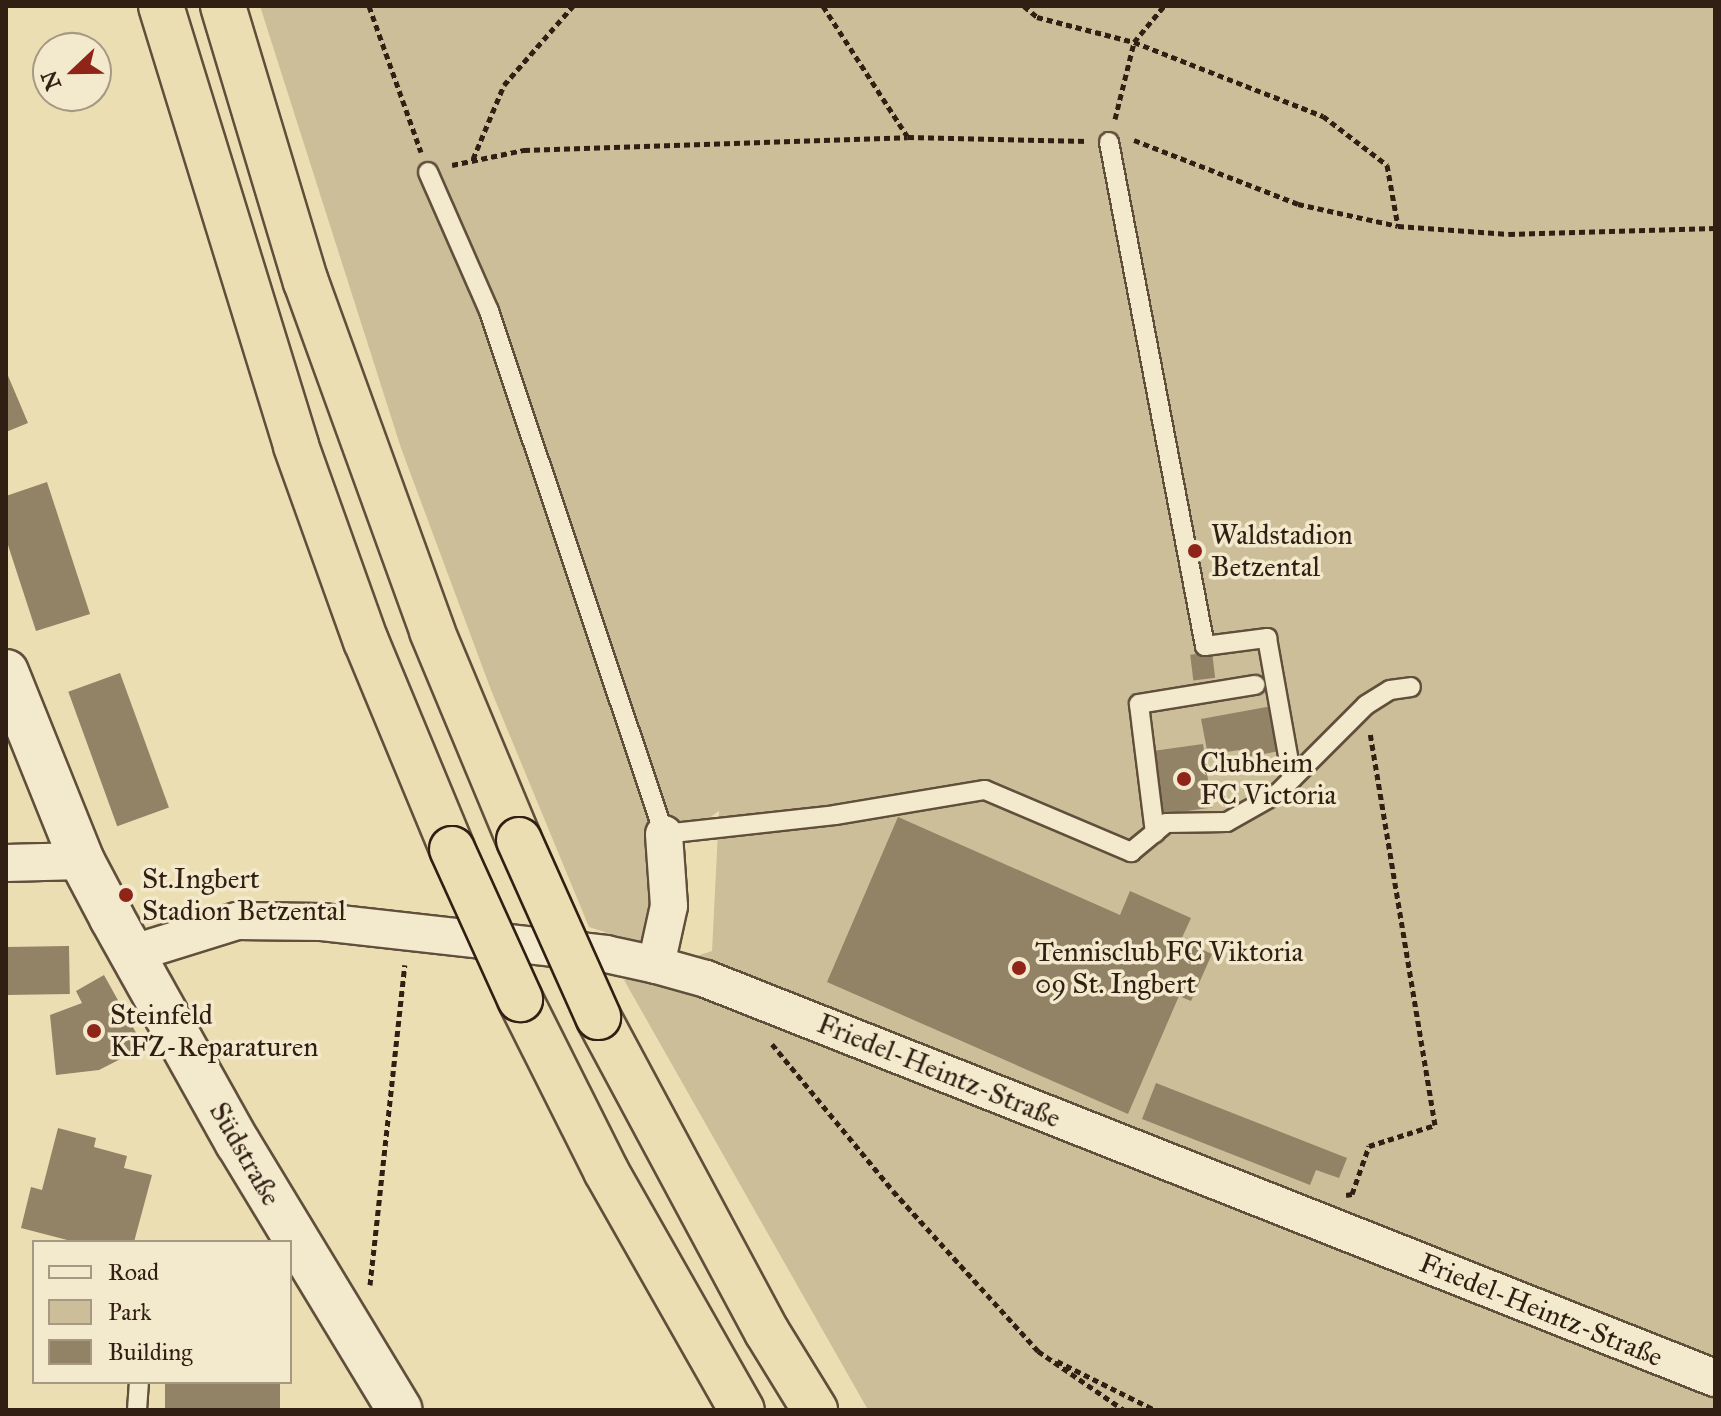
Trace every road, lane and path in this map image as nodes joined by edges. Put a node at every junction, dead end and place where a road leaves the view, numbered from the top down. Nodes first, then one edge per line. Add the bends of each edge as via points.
1 (161, 6) edge
2 (223, 6) edge
3 (369, 6) edge
4 (573, 6) edge
5 (823, 6) edge
6 (1024, 6) edge
7 (1164, 6) edge
8 (1134, 42) junction
9 (908, 137) junction
10 (1109, 142) junction
11 (473, 159) junction
12 (428, 172) junction
13 (1398, 226) junction
14 (1715, 228) edge
15 (6, 672) edge
16 (1255, 685) dead end
17 (1411, 687) dead end
18 (1366, 705) junction
19 (1292, 779) junction
20 (1155, 833) junction
21 (664, 834) junction
22 (82, 861) junction
23 (6, 863) edge
24 (408, 935) junction
25 (131, 954) junction
26 (656, 965) junction
27 (760, 1032) dead end
28 (1321, 1223) junction
29 (369, 1292) dead end
30 (1038, 1351) junction
31 (1715, 1378) edge
32 (139, 1384) edge
33 (137, 1410) edge
34 (400, 1410) edge
35 (742, 1410) edge
36 (815, 1410) edge
37 (1124, 1410) edge
38 (1155, 1410) edge

1 - 35 highway, bridge via 296,446 366,641 452,849 606,1171
2 - 36 highway, bridge via 330,352 432,631 519,840 598,1017 767,1332
3 - 12 path
4 - 11 path via 504,85
5 - 9 path
6 - 8 path via 1037,17
7 - 8 path
8 - 10 path
8 - 13 path via 1323,116 1387,165
9 - 10 path
9 - 11 path via 524,150
10 - 13 path via 1139,139 1298,204
10 - 19 lane via 1205,646 1267,638
11 - 12 path
12 - 21 lane via 489,311
13 - 14 path via 1509,234
15 - 22 street, Südstraße
16 - 20 lane via 1139,704
17 - 18 lane via 1390,690
18 - 19 lane
18 - 28 path via 1435,1125 1369,1146 1352,1194 1336,1195
19 - 20 lane via 1227,822 1166,823
20 - 21 lane via 1131,852 985,790 835,815
21 - 26 street via 669,906
22 - 23 street
22 - 25 street, Südstraße
24 - 25 street, Friedel-Heintz-Straße via 322,922 237,921
24 - 26 street, Friedel-Heintz-Straße via 606,954
24 - 29 path
25 - 34 street, Südstraße
26 - 28 street, Friedel-Heintz-Straße via 706,979
27 - 30 path via 793,1065 893,1191
28 - 31 street, Friedel-Heintz-Straße
30 - 37 path
30 - 38 path
32 - 33 lane

